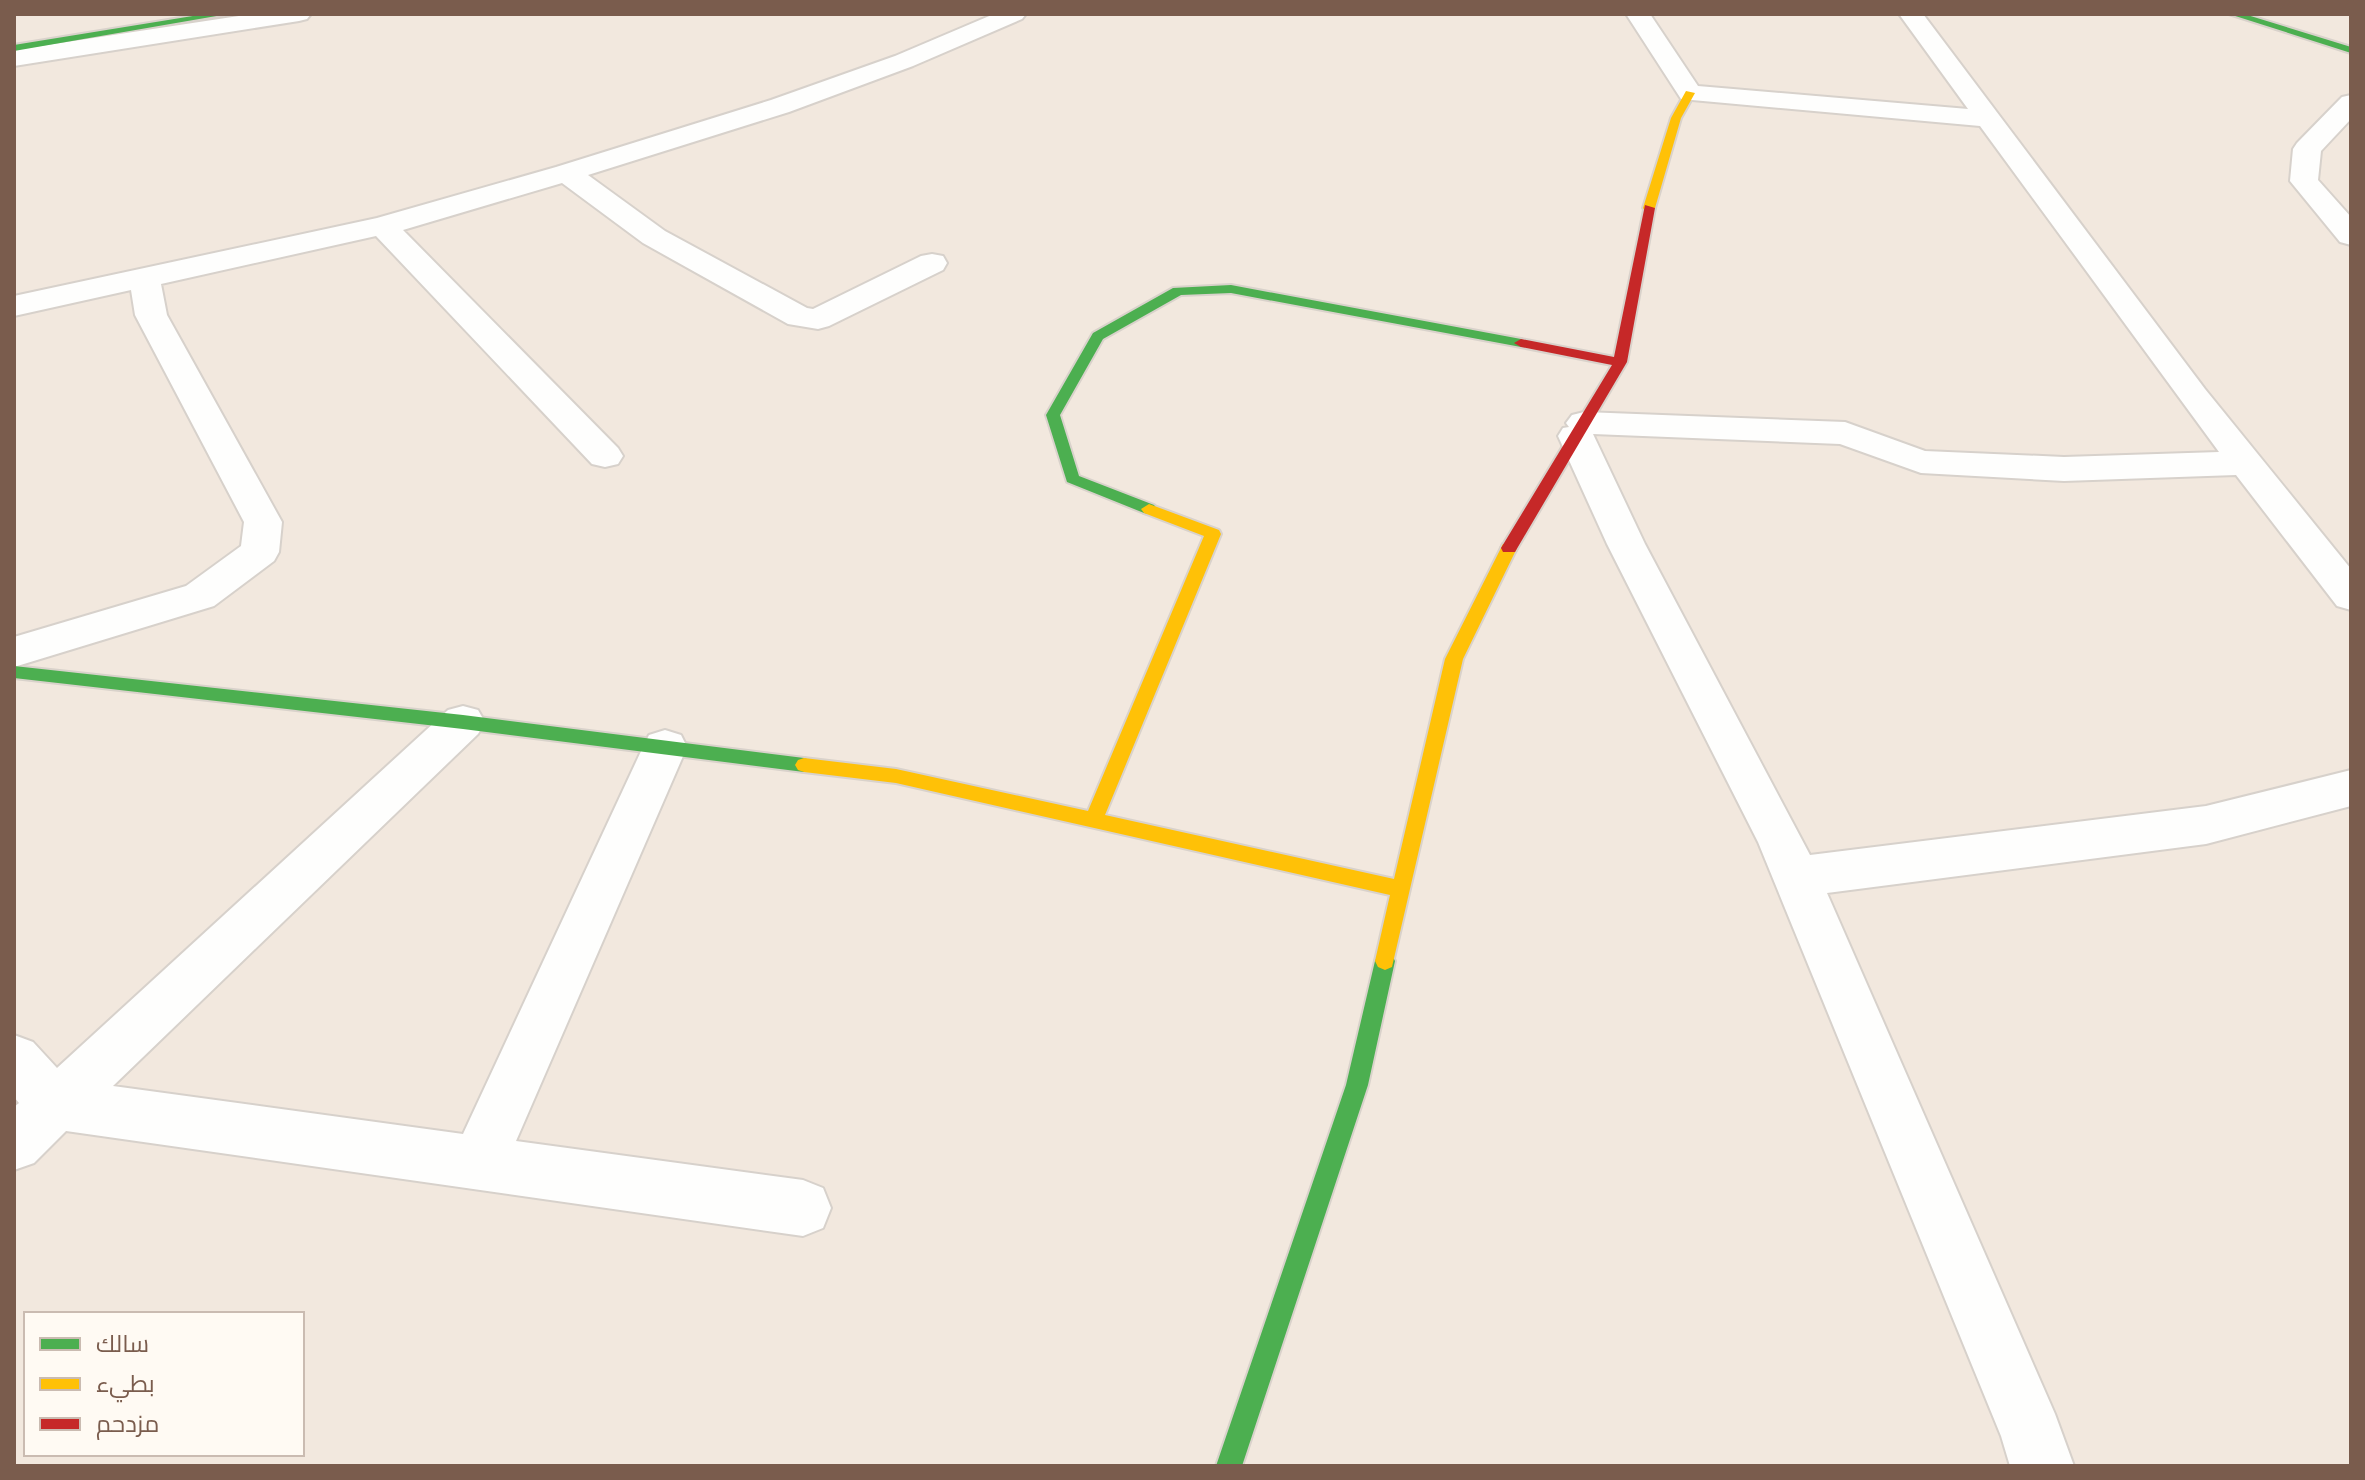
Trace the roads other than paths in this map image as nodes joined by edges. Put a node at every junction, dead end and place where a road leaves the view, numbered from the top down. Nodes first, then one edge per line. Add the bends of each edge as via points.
1 (223, 14) edge
2 (299, 14) edge
3 (1014, 14) edge
4 (1638, 14) edge
5 (1911, 14) edge
6 (2234, 14) edge
7 (14, 48) edge
8 (2351, 50) edge
9 (14, 58) edge
10 (1690, 93) junction
11 (2351, 103) edge
12 (1988, 119) junction
13 (566, 173) junction
14 (383, 226) junction
15 (2351, 236) edge
16 (932, 263) dead end
17 (144, 278) junction
18 (14, 306) edge
19 (1620, 362) junction
20 (1580, 430) junction
21 (605, 456) dead end
22 (2245, 463) junction
23 (2351, 596) edge
24 (14, 652) edge
25 (14, 672) edge
26 (463, 722) junction
27 (665, 747) junction
28 (2351, 788) edge
29 (1094, 820) junction
30 (1796, 877) junction
31 (1401, 889) junction
32 (14, 1059) edge
33 (56, 1104) junction
34 (14, 1144) edge
35 (478, 1163) junction
36 (803, 1208) dead end
37 (1229, 1466) edge
38 (2042, 1466) edge

1 - 7 street
2 - 9 street
3 - 13 street via 794,101
4 - 10 street
5 - 12 street
6 - 8 street
10 - 12 street
10 - 19 street via 1652,189
11 - 15 street via 2307,149 2304,181
12 - 22 street
13 - 14 street
13 - 16 street via 654,237 799,317 818,319
14 - 17 street
14 - 21 street
17 - 18 street
17 - 24 street via 151,315 263,522 260,552 200,596
19 - 20 street
19 - 29 street via 1231,289 1178,291 1098,336 1053,415 1072,479 1213,534
20 - 22 street via 1845,433 1921,462 2064,469
20 - 30 street via 1626,544
20 - 31 street via 1508,549 1454,659
22 - 23 street
25 - 26 street
26 - 27 street
26 - 33 street
27 - 29 street via 896,776
27 - 35 street
28 - 30 street via 2206,825
29 - 31 street
30 - 38 street
31 - 37 street via 1357,1085
32 - 33 street
33 - 34 street
33 - 35 street
35 - 36 street

